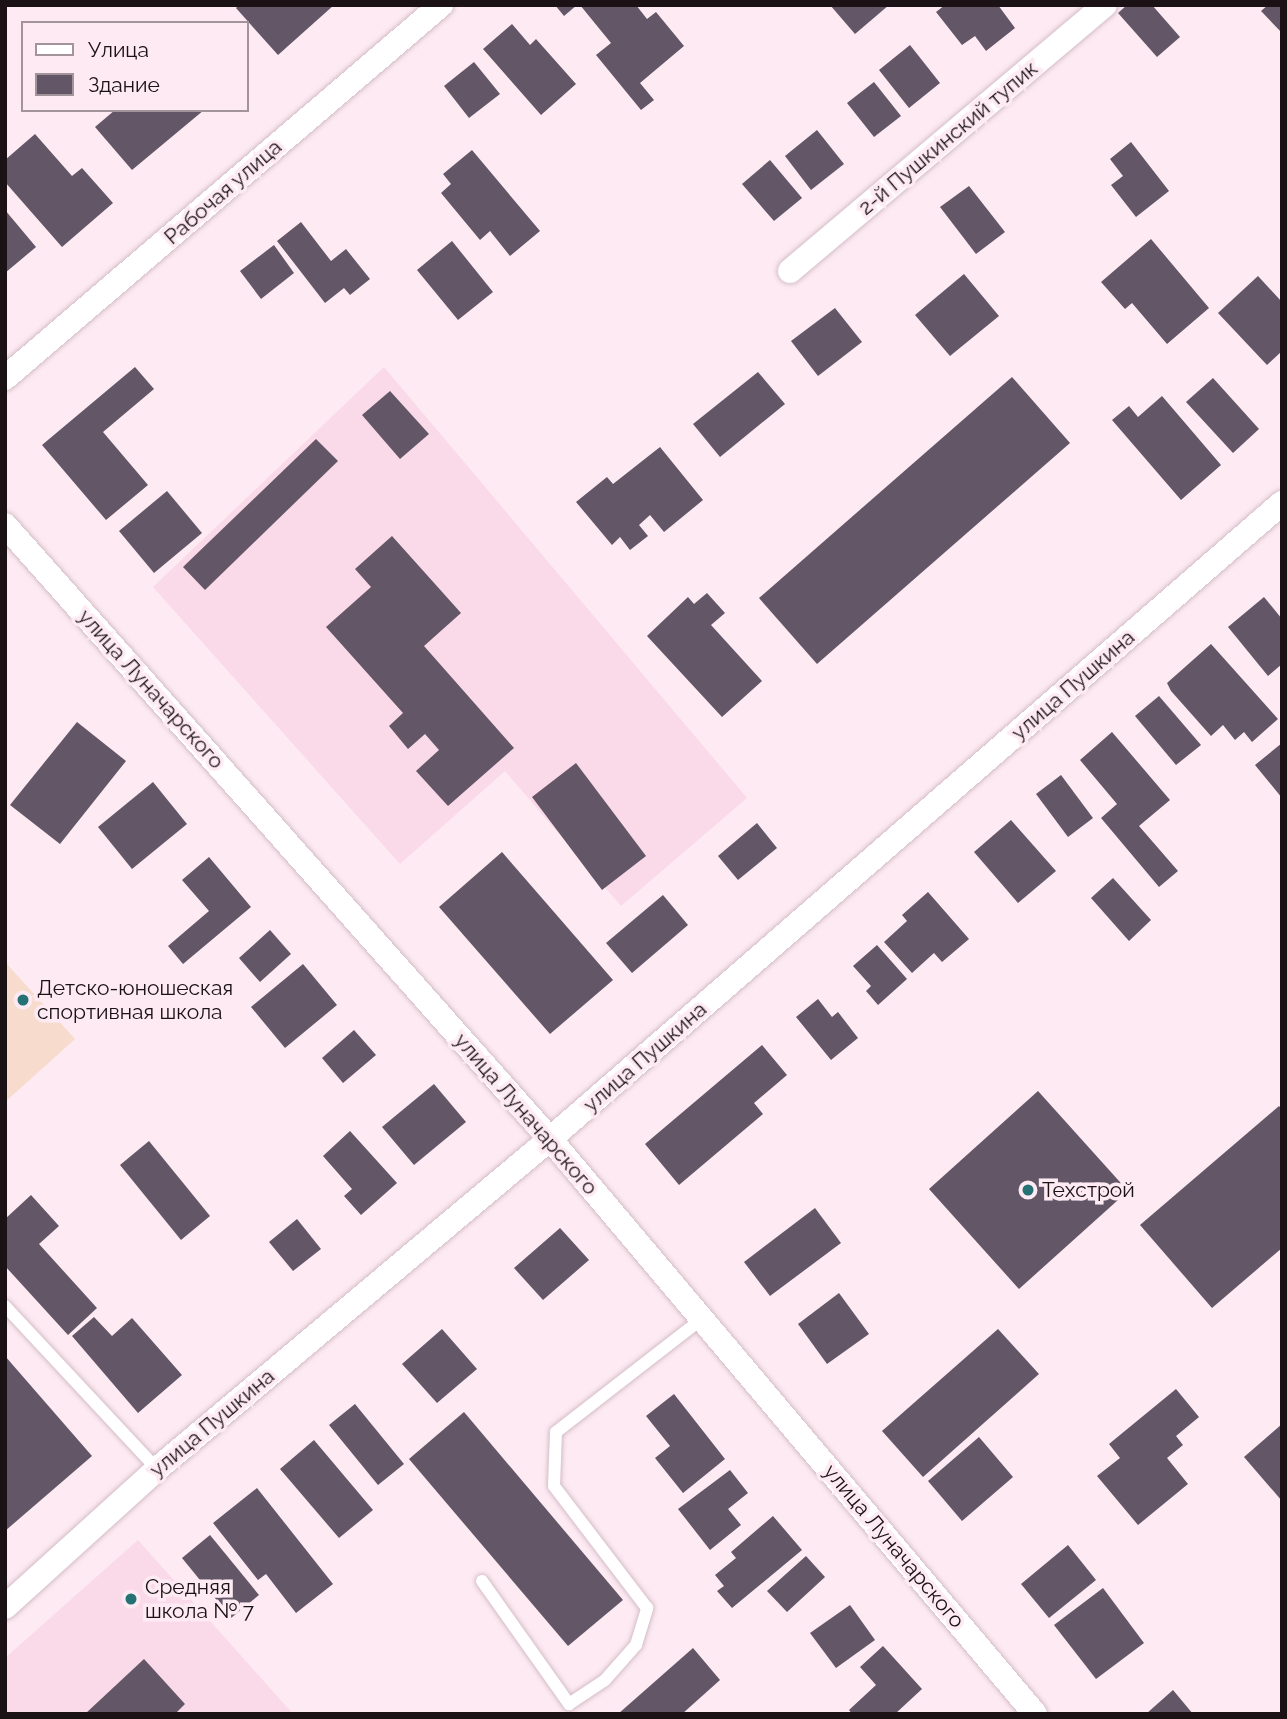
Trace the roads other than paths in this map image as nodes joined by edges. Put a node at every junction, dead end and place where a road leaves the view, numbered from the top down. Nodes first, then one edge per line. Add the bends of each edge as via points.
1 (441, 5) edge
2 (1105, 5) edge
3 (790, 271) dead end
4 (5, 378) edge
5 (1282, 503) edge
6 (5, 525) edge
7 (550, 1139) junction
8 (5, 1306) edge
9 (703, 1318) junction
10 (157, 1469) junction
11 (482, 1581) dead end
12 (5, 1607) edge
13 (1035, 1714) edge

1 - 4 street, Рабочая улица
2 - 3 street, 2-й Пушкинский тупик
5 - 7 street, улица Пушкина
6 - 7 street, улица Луначарского
7 - 9 street, улица Луначарского
7 - 10 street, улица Пушкина
8 - 10 lane
9 - 11 lane via 556,1432 554,1486 647,1608 636,1645 605,1680 569,1704
9 - 13 street, улица Луначарского
10 - 12 street, улица Пушкина

